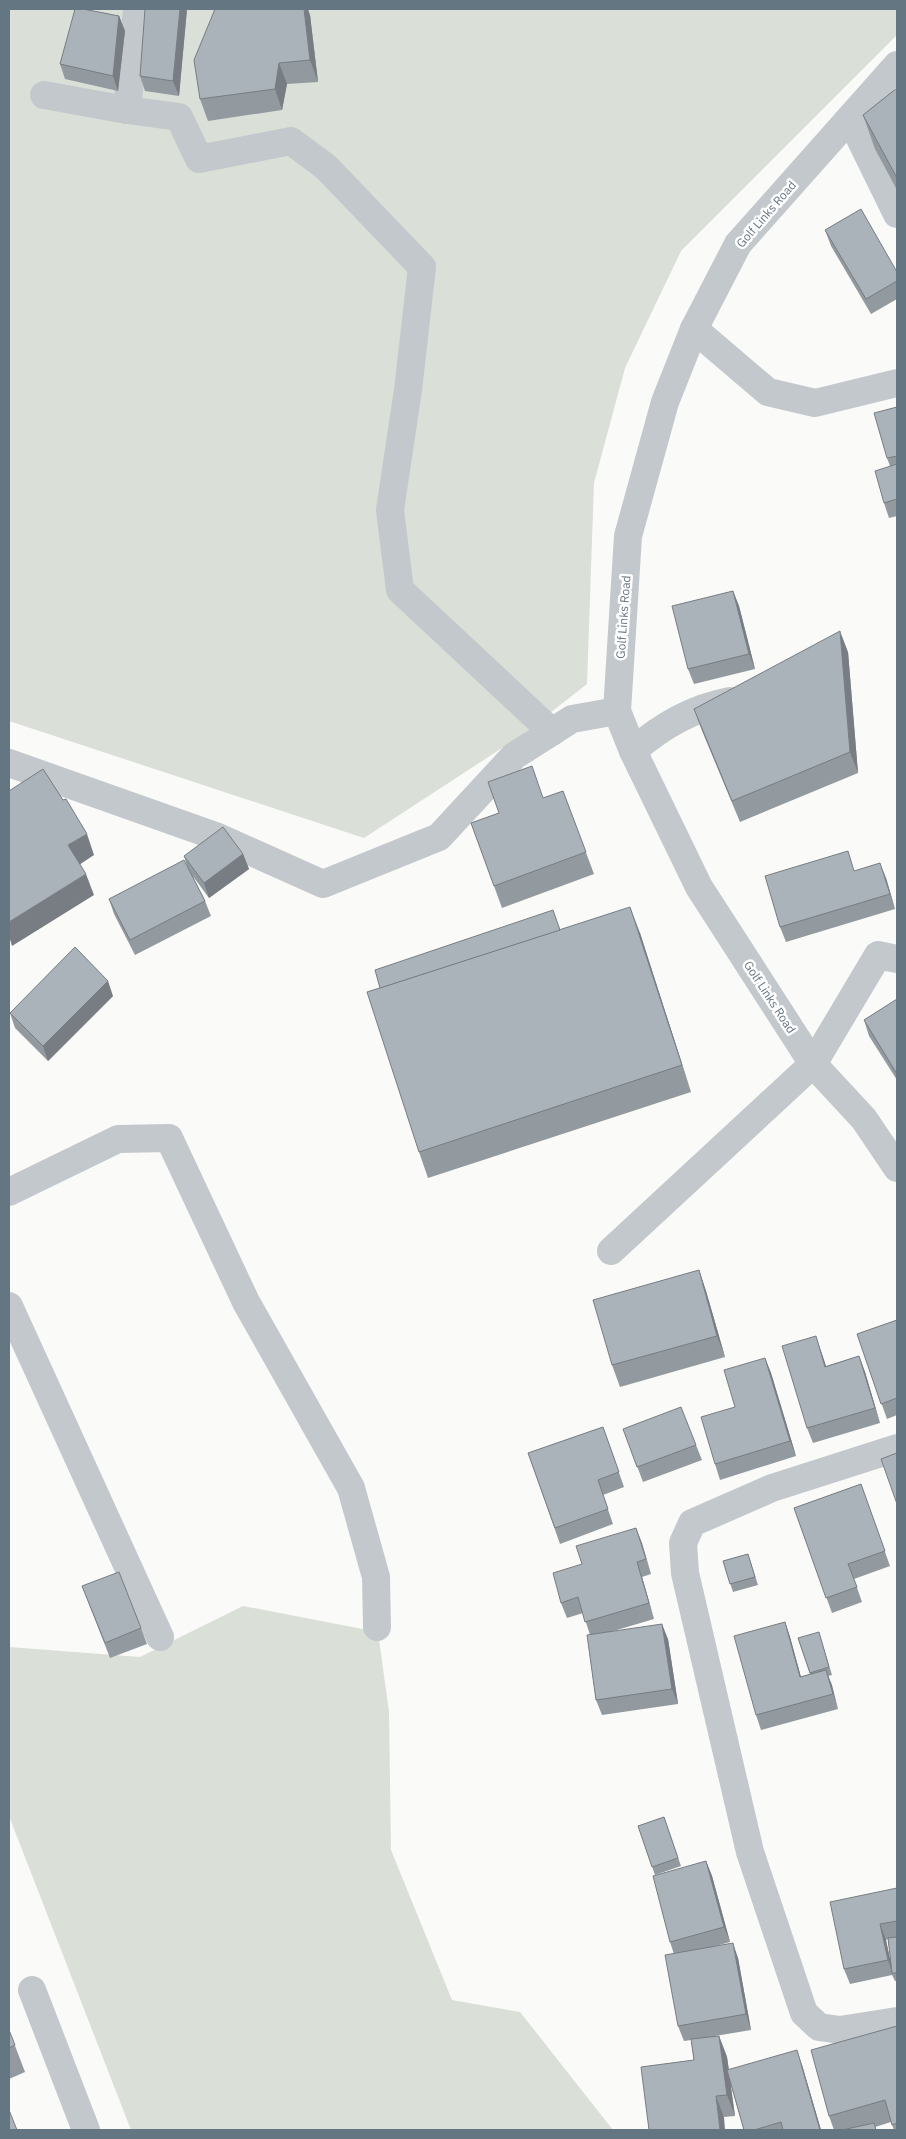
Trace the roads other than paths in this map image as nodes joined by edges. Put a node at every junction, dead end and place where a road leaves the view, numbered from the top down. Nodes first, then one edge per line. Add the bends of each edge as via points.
1 (137, 9) edge
2 (897, 65) edge
3 (44, 95) dead end
4 (127, 110) junction
5 (850, 118) junction
6 (897, 214) edge
7 (694, 330) junction
8 (897, 383) edge
9 (756, 696) edge
10 (617, 710) junction
11 (552, 732) junction
12 (632, 751) junction
13 (9, 763) edge
14 (897, 959) edge
15 (812, 1064) junction
16 (897, 1168) edge
17 (9, 1192) edge
18 (611, 1251) dead end
19 (9, 1306) edge
20 (897, 1448) edge
21 (377, 1627) dead end
22 (160, 1637) dead end
23 (32, 1990) dead end
24 (897, 2021) edge
25 (86, 2130) edge

1 - 4 street
2 - 5 street, Golf Links Road
3 - 4 street
4 - 11 street via 179,117 199,159 291,141 326,167 422,266 390,510 400,590
5 - 6 street
5 - 7 street, Golf Links Road via 738,244
7 - 8 street via 768,392 815,403
7 - 10 street, Golf Links Road via 665,402 628,536
9 - 12 street via 720,703 680,718 652,734
10 - 11 street via 572,719
10 - 12 street, Golf Links Road
11 - 13 street via 514,756 438,837 323,884 218,837
12 - 15 street, Golf Links Road via 700,887
14 - 15 street via 878,955
15 - 16 street, Golf Links Road via 864,1119
15 - 18 street
17 - 21 street via 118,1139 169,1138 246,1302 351,1488 376,1578
19 - 22 street
20 - 24 street via 772,1488 692,1523 683,1543 686,1573 750,1852 804,2013 819,2027 840,2030
23 - 25 street

